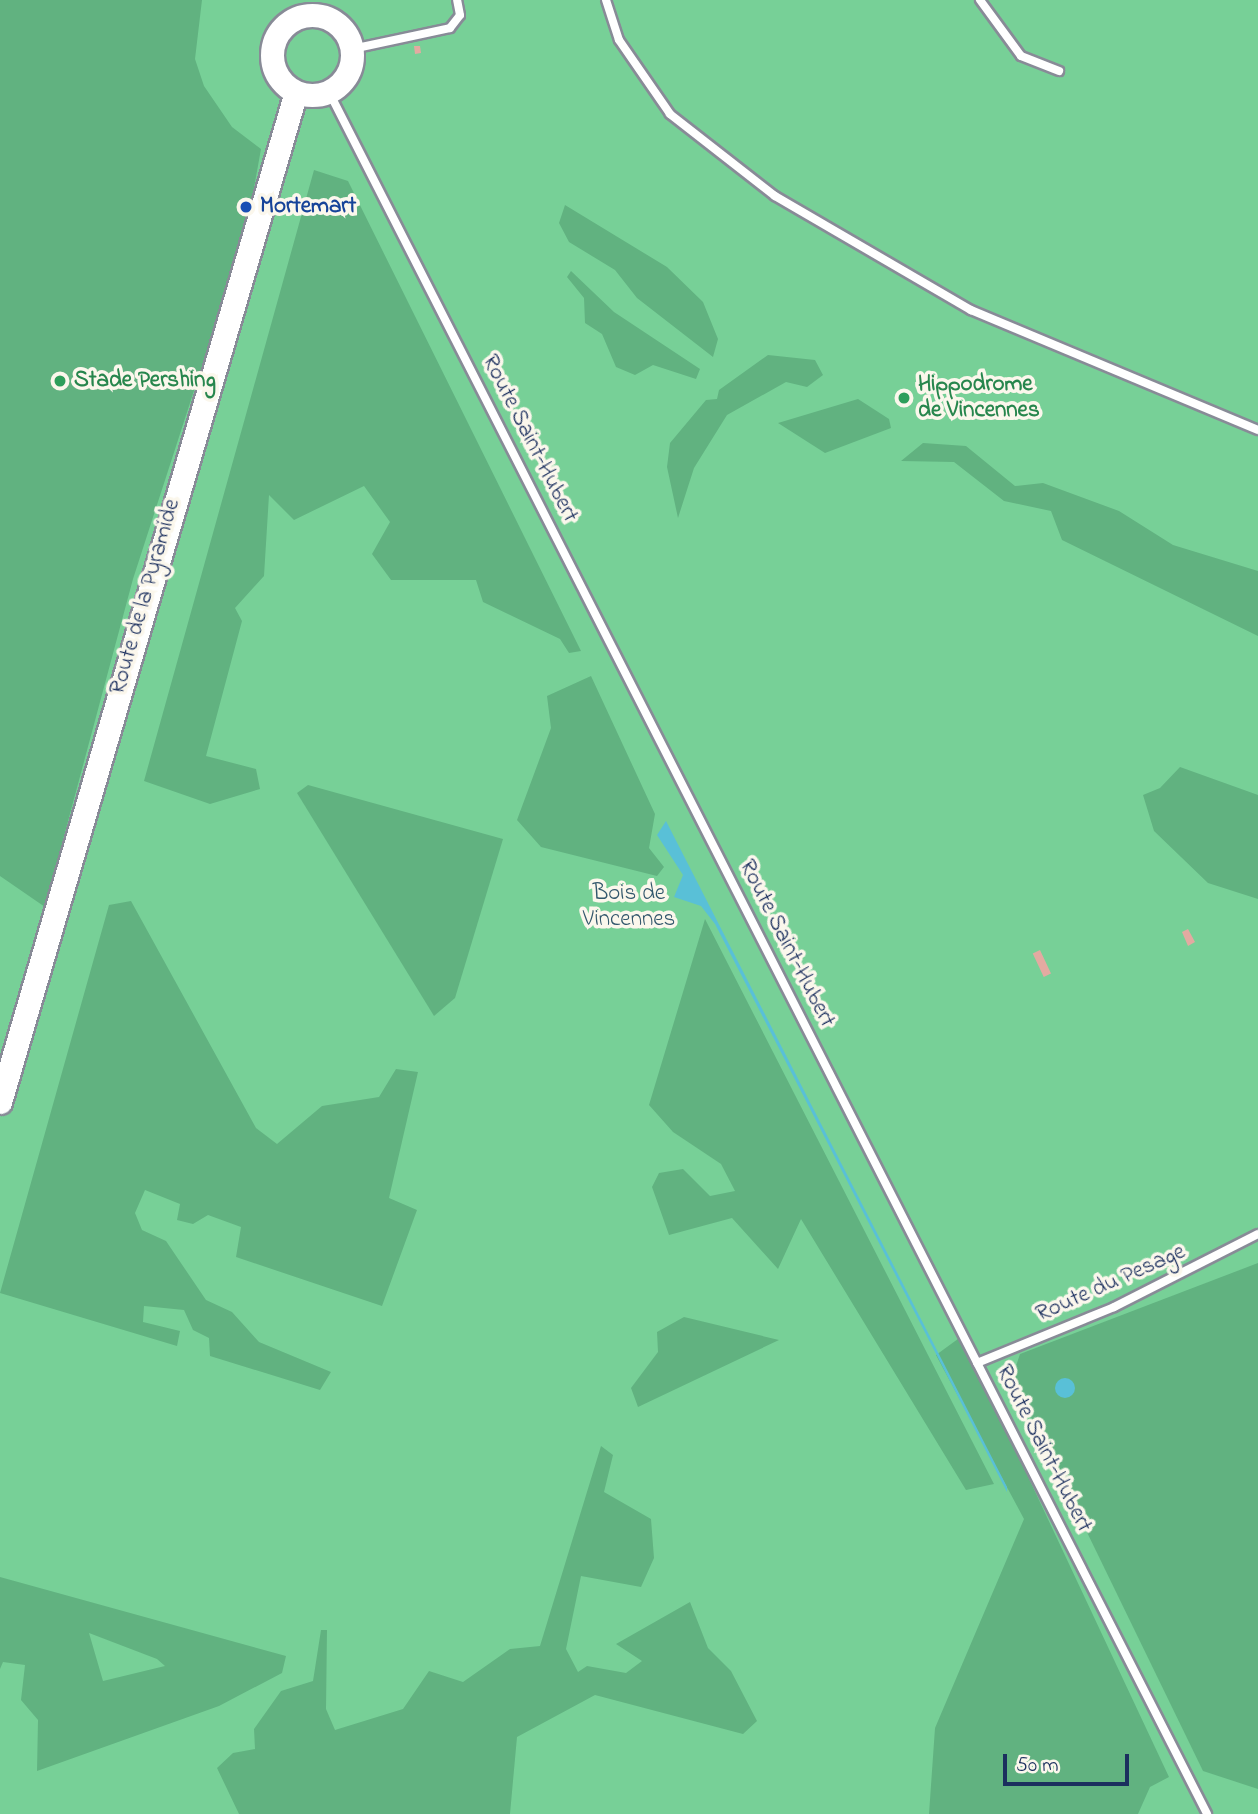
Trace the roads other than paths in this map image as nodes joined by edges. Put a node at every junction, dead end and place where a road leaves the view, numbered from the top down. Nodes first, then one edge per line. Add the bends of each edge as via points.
1 (457, 0) edge
2 (606, 0) edge
3 (980, 0) edge
4 (327, 8) edge
5 (352, 49) junction
6 (1059, 71) dead end
7 (296, 92) junction
8 (329, 92) junction
9 (1258, 430) edge
10 (0, 1102) edge
11 (1258, 1234) edge
12 (978, 1363) junction
13 (1207, 1814) edge

1 - 5 lane via 460,15 450,28
2 - 9 lane via 619,40 670,114 775,196 971,310
3 - 6 lane via 1021,56
4 - 5 street
4 - 7 street via 299,17 274,43 275,71
5 - 8 street via 348,74
7 - 8 street
7 - 10 street, Route de la Pyramide
8 - 12 lane, Route Saint-Hubert
11 - 12 lane, Route du Pesage via 1114,1307
12 - 13 lane, Route Saint-Hubert

